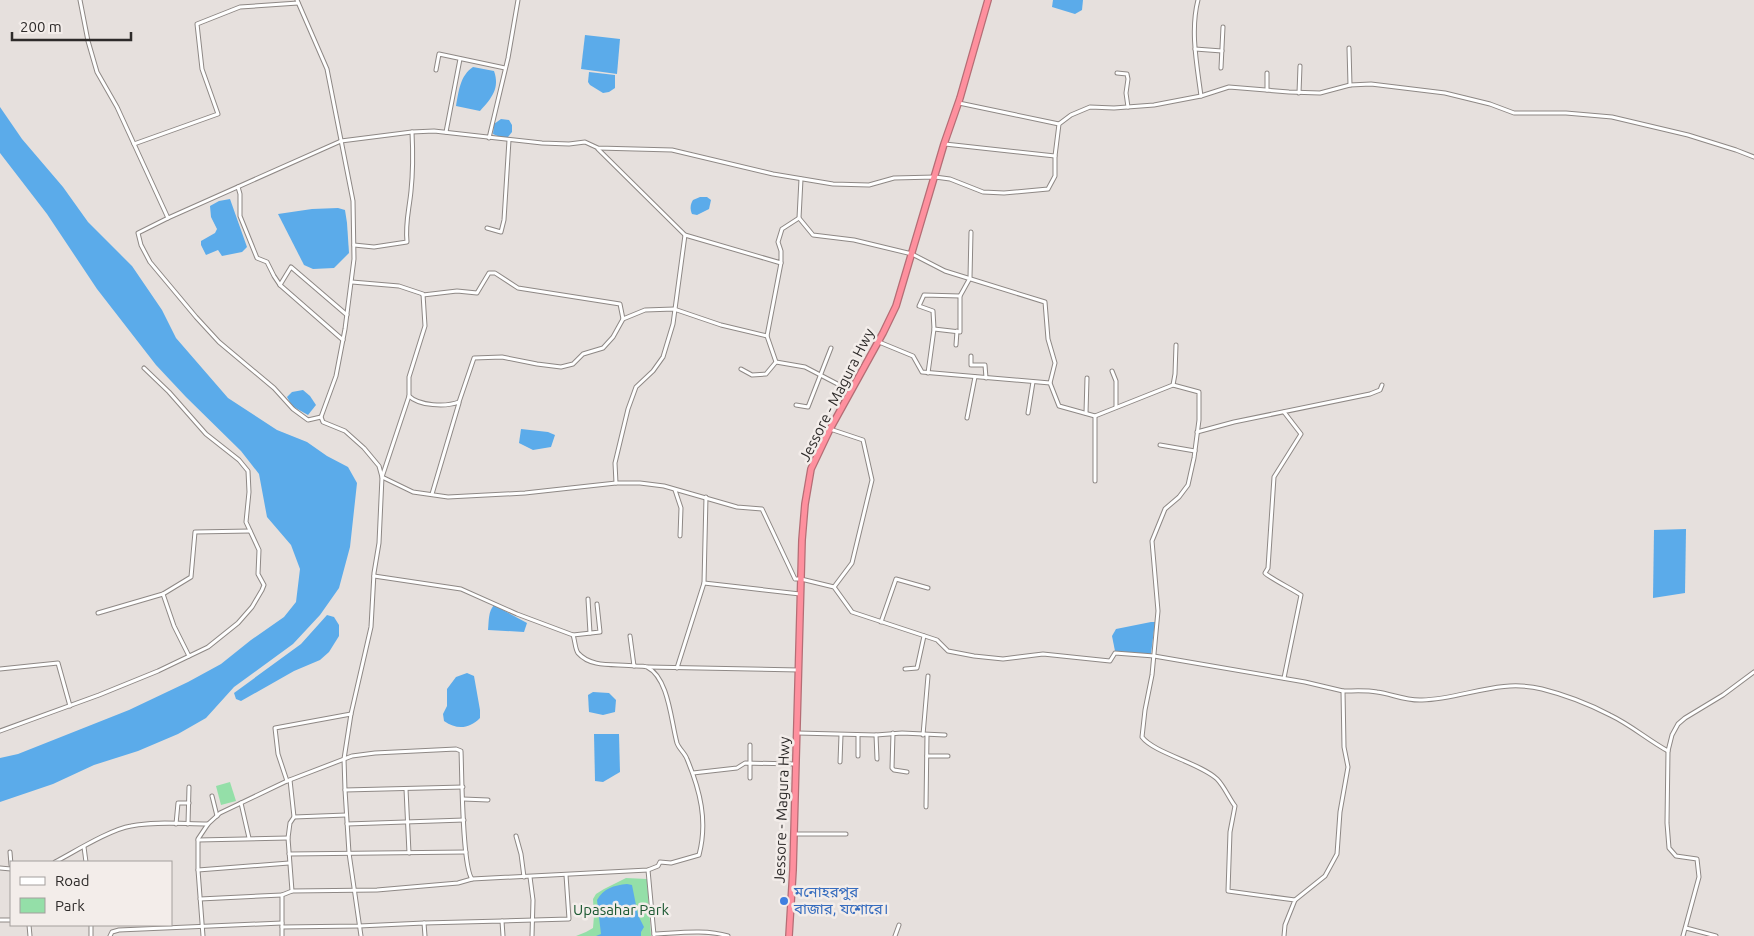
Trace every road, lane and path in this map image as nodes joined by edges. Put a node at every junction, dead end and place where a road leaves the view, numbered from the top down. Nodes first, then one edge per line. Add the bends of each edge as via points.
1 (80, 0) edge
2 (518, 0) edge
3 (988, 0) edge
4 (1198, 0) edge
5 (298, 2) edge
6 (1223, 27) dead end
7 (1349, 48) dead end
8 (1195, 49) junction
9 (1222, 51) junction
10 (460, 58) junction
11 (1300, 66) dead end
12 (505, 68) junction
13 (1221, 68) dead end
14 (436, 70) dead end
15 (1117, 73) dead end
16 (1267, 74) dead end
17 (1350, 85) junction
18 (1267, 90) junction
19 (1300, 92) junction
20 (1201, 96) junction
21 (959, 103) junction
22 (1128, 107) junction
23 (1060, 124) junction
24 (412, 132) junction
25 (446, 132) junction
26 (489, 138) junction
27 (509, 140) junction
28 (342, 141) junction
29 (134, 144) junction
30 (944, 144) junction
31 (598, 148) junction
32 (1055, 156) junction
33 (1754, 157) edge
34 (935, 177) junction
35 (802, 179) junction
36 (238, 187) junction
37 (168, 218) junction
38 (799, 218) junction
39 (487, 228) dead end
40 (971, 232) dead end
41 (685, 235) junction
42 (354, 245) junction
43 (912, 254) junction
44 (781, 263) junction
45 (970, 278) junction
46 (352, 282) junction
47 (280, 285) junction
48 (423, 295) junction
49 (960, 296) junction
50 (674, 309) junction
51 (347, 315) junction
52 (623, 319) junction
53 (934, 329) junction
54 (957, 331) junction
55 (767, 336) junction
56 (343, 340) junction
57 (879, 342) junction
58 (956, 345) dead end
59 (1176, 345) dead end
60 (831, 348) dead end
61 (971, 356) dead end
62 (776, 362) junction
63 (144, 368) dead end
64 (740, 369) dead end
65 (1112, 371) dead end
66 (928, 373) junction
67 (821, 376) junction
68 (976, 377) junction
69 (986, 378) junction
70 (1087, 378) dead end
71 (1033, 382) junction
72 (1050, 384) junction
73 (1172, 384) junction
74 (1382, 385) dead end
75 (852, 392) junction
76 (409, 396) junction
77 (459, 402) junction
78 (796, 405) dead end
79 (1116, 407) junction
80 (1284, 412) junction
81 (1028, 413) dead end
82 (1086, 413) junction
83 (1095, 416) junction
84 (321, 417) junction
85 (967, 418) dead end
86 (830, 429) junction
87 (1198, 432) junction
88 (1160, 445) dead end
89 (1195, 451) junction
90 (382, 477) junction
91 (1095, 481) dead end
92 (616, 483) junction
93 (675, 489) junction
94 (432, 494) junction
95 (706, 497) junction
96 (250, 531) junction
97 (680, 536) dead end
98 (374, 576) junction
99 (801, 579) junction
100 (704, 583) junction
101 (834, 587) junction
102 (928, 588) dead end
103 (164, 594) junction
104 (801, 594) junction
105 (588, 598) dead end
106 (597, 604) dead end
107 (98, 613) dead end
108 (881, 622) junction
109 (590, 633) junction
110 (573, 635) junction
111 (630, 636) dead end
112 (924, 636) junction
113 (189, 656) junction
114 (1154, 656) junction
115 (634, 666) junction
116 (647, 667) junction
117 (677, 668) junction
118 (906, 668) dead end
119 (0, 669) edge
120 (799, 670) junction
121 (1754, 672) edge
122 (928, 676) dead end
123 (1284, 678) junction
124 (1343, 690) junction
125 (70, 706) junction
126 (351, 714) junction
127 (0, 732) edge
128 (797, 733) junction
129 (893, 733) junction
130 (841, 735) junction
131 (858, 735) junction
132 (876, 735) junction
133 (925, 735) junction
134 (946, 735) dead end
135 (750, 745) dead end
136 (1668, 750) junction
137 (858, 756) dead end
138 (927, 756) junction
139 (948, 756) dead end
140 (344, 759) junction
141 (877, 760) dead end
142 (840, 762) dead end
143 (749, 764) junction
144 (796, 764) junction
145 (907, 772) dead end
146 (693, 773) junction
147 (750, 778) dead end
148 (289, 781) junction
149 (189, 787) dead end
150 (463, 787) junction
151 (406, 789) junction
152 (345, 790) junction
153 (212, 796) dead end
154 (175, 798) dead end
155 (463, 799) junction
156 (488, 800) dead end
157 (178, 803) junction
158 (189, 803) junction
159 (241, 803) junction
160 (926, 807) dead end
161 (346, 815) junction
162 (217, 816) junction
163 (294, 817) junction
164 (464, 820) junction
165 (408, 822) junction
166 (176, 824) junction
167 (188, 824) junction
168 (208, 824) junction
169 (346, 824) junction
170 (794, 834) junction
171 (846, 834) dead end
172 (516, 836) dead end
173 (249, 838) junction
174 (288, 838) junction
175 (198, 840) junction
176 (84, 847) junction
177 (10, 852) dead end
178 (466, 852) junction
179 (349, 853) junction
180 (289, 854) junction
181 (410, 854) junction
182 (11, 861) edge
183 (57, 861) edge
184 (86, 861) edge
185 (290, 863) junction
186 (198, 870) junction
187 (648, 870) junction
188 (566, 875) junction
189 (524, 877) junction
190 (530, 877) junction
191 (472, 879) junction
192 (353, 890) junction
193 (292, 891) junction
194 (282, 896) junction
195 (200, 899) junction
196 (1295, 900) junction
197 (532, 920) junction
198 (502, 921) junction
199 (424, 923) junction
200 (282, 925) junction
201 (899, 925) dead end
202 (359, 926) junction
203 (151, 927) edge
204 (166, 927) edge
205 (202, 928) junction
206 (1686, 928) junction
207 (654, 935) edge
208 (110, 936) edge
209 (203, 936) edge
210 (282, 936) edge
211 (361, 936) edge
212 (425, 936) edge
213 (502, 936) edge
214 (532, 936) edge
215 (728, 936) edge
216 (789, 936) edge
217 (895, 936) edge
218 (1284, 936) edge
219 (1682, 936) edge
220 (1716, 936) edge

1 - 29 street via 97,72
2 - 12 street
3 - 21 highway, Jessore - Magura Hwy
4 - 8 street
5 - 28 street via 327,69
5 - 29 street via 240,7 196,24 202,69 218,114
6 - 9 street
7 - 17 street
8 - 9 street
8 - 20 street
9 - 13 street
10 - 12 street
10 - 14 street via 439,54
10 - 25 street
11 - 19 street
12 - 26 street
15 - 22 street via 1127,74
16 - 18 street
17 - 19 street via 1320,93
17 - 33 street via 1371,84 1445,93 1514,113 1612,117 1696,138
18 - 19 street
18 - 20 street via 1229,87
20 - 22 street
21 - 23 street
21 - 30 highway, Jessore - Magura Hwy
22 - 23 street via 1090,107
23 - 32 street
24 - 25 street
24 - 28 street
24 - 42 street via 411,191 405,227 408,242 374,247
25 - 26 street
26 - 27 street
27 - 31 street via 585,142
27 - 39 street via 501,232
28 - 36 street
28 - 42 street via 353,201
29 - 37 street
30 - 32 street
30 - 34 highway, Jessore - Magura Hwy
31 - 35 street via 672,150
31 - 41 street
32 - 34 street via 1055,176 1048,189 983,192 950,179
34 - 35 street via 894,178 869,185
34 - 43 highway, Jessore - Magura Hwy
35 - 38 street
36 - 37 street
36 - 47 street via 240,216 251,247 257,258 267,262
37 - 84 street via 138,233 150,262 220,342 308,420
38 - 43 street via 814,235 854,240
38 - 44 street via 782,229 778,242
40 - 45 street
41 - 44 street
41 - 50 street
42 - 46 street
43 - 45 street
43 - 57 highway, Jessore - Magura Hwy via 896,306
44 - 55 street
45 - 49 street
45 - 72 street via 1045,302 1048,339 1055,363
46 - 48 street via 399,286
46 - 51 street
47 - 51 street via 291,267
47 - 56 street
48 - 52 street via 457,290 476,293 489,273 495,272 518,288 620,304
48 - 76 street via 425,326 410,377
49 - 53 street via 924,295 919,306 933,311
49 - 54 street via 960,332
50 - 52 street via 645,310
50 - 55 street
50 - 92 street via 663,357 636,386 628,409 615,463
51 - 56 street
52 - 77 street via 603,348 583,354 573,364 561,366 502,357 474,358
53 - 54 street
53 - 66 street
54 - 58 street
55 - 62 street
56 - 84 street via 336,376
57 - 66 street via 913,356 922,372
57 - 75 highway, Jessore - Magura Hwy
59 - 73 street
60 - 67 street
61 - 69 street via 971,364 985,365
62 - 64 street via 766,374 752,375
62 - 67 street via 805,367
63 - 96 street via 206,434 240,460 248,471 246,522
65 - 79 street via 1116,381
66 - 68 street
67 - 75 street
67 - 78 street via 808,407
68 - 69 street
68 - 85 street
69 - 71 street
70 - 82 street
71 - 72 street
71 - 81 street
72 - 82 street via 1059,406
73 - 79 street
73 - 87 street via 1199,392
74 - 80 street via 1380,390 1370,394
75 - 86 highway, Jessore - Magura Hwy
76 - 77 street via 433,405 450,406
76 - 90 street
77 - 94 street
79 - 83 street
80 - 87 street
80 - 123 street via 1301,434 1274,477 1268,568 1265,573 1301,595
82 - 83 street
83 - 91 street
84 - 90 street via 323,422 345,431 364,448 379,466
86 - 99 highway, Jessore - Magura Hwy via 812,468 807,492
86 - 101 street via 863,440 872,480 852,563
87 - 89 street
88 - 89 street
89 - 114 street via 1188,485 1165,509 1152,541 1158,611
90 - 94 street via 413,492
90 - 98 street
92 - 93 street via 640,482
92 - 94 street via 525,493 448,497
93 - 95 street
93 - 97 street via 681,508
95 - 99 street via 737,507 762,509 795,580
95 - 100 street
96 - 103 street via 195,532 191,577
96 - 113 street via 259,550 258,574 264,585 262,590 238,623 208,647
98 - 110 street via 461,589
98 - 126 street via 371,627
99 - 101 street
99 - 104 highway, Jessore - Magura Hwy
100 - 104 street
100 - 117 street
101 - 108 street via 852,612
102 - 108 street via 896,579
103 - 107 street
103 - 113 street via 174,626
104 - 120 highway, Jessore - Magura Hwy
105 - 109 street
106 - 109 street via 600,632
108 - 112 street
109 - 110 street
110 - 115 street via 577,652 589,662
111 - 115 street
112 - 114 street via 937,640 948,651 1002,659 1043,654 1110,661 1115,653
112 - 118 street via 917,668
113 - 125 street
114 - 123 street
114 - 196 street via 1142,737 1146,743 1218,779 1235,806 1230,832 1228,891
115 - 116 street
116 - 117 street
116 - 146 street via 662,682 678,745
117 - 120 street
119 - 125 street via 58,663
120 - 128 highway, Jessore - Magura Hwy
121 - 136 street via 1678,724
122 - 133 street
123 - 124 street
124 - 136 street via 1422,700 1483,688 1514,685 1541,688 1610,714
124 - 196 street via 1344,747 1348,768 1337,854 1325,876
125 - 127 street
126 - 140 street
126 - 148 street via 275,728 278,754
128 - 130 street
128 - 144 highway, Jessore - Magura Hwy
129 - 132 street
129 - 133 street
129 - 145 street via 892,768
130 - 131 street
130 - 142 street
131 - 132 street
131 - 137 street
132 - 141 street
133 - 134 street
133 - 138 street
135 - 143 street
136 - 206 street via 1669,848 1676,856 1697,859 1699,877
138 - 139 street
138 - 160 street
140 - 148 street
140 - 150 street via 375,753 456,749 461,751
140 - 152 street
143 - 144 street
143 - 146 street
143 - 147 street
144 - 170 highway, Jessore - Magura Hwy
146 - 187 street via 704,820 699,855 672,863 660,862
148 - 159 street
148 - 163 street
149 - 158 street
150 - 151 street
150 - 155 street
151 - 152 street
151 - 165 street
152 - 161 street
153 - 162 street
154 - 157 street
155 - 156 street
155 - 164 street
157 - 158 street
157 - 166 street
158 - 167 street
159 - 162 street
159 - 173 street
161 - 163 street
161 - 169 street
162 - 168 street
163 - 174 street
164 - 165 street
164 - 178 street
165 - 169 street
165 - 181 street
166 - 167 street
166 - 176 street via 130,826
167 - 168 street
168 - 175 street
169 - 179 street
170 - 171 street
170 - 216 highway, Jessore - Magura Hwy
172 - 189 street
173 - 174 street
173 - 175 street
174 - 180 street
175 - 186 street
176 - 183 street
176 - 184 street
177 - 182 street
178 - 181 street
178 - 191 street
179 - 180 street
179 - 181 street
179 - 192 street
180 - 185 street
185 - 186 street
185 - 193 street
186 - 195 street
187 - 188 street
187 - 207 street
188 - 190 street
188 - 197 street via 569,919
189 - 190 street
189 - 191 street
190 - 197 street
191 - 192 street via 458,883
192 - 193 street
192 - 202 street
193 - 194 street
194 - 195 street
194 - 200 street
195 - 205 street
196 - 218 street via 1284,925
197 - 198 street
197 - 214 street
198 - 199 street
198 - 213 street
199 - 202 street
199 - 212 street
200 - 202 street
200 - 205 street
200 - 210 street
201 - 217 street
202 - 211 street
203 - 204 street
203 - 208 street via 115,930
204 - 205 street
205 - 209 street
206 - 219 street
206 - 220 street
207 - 215 street via 684,932

